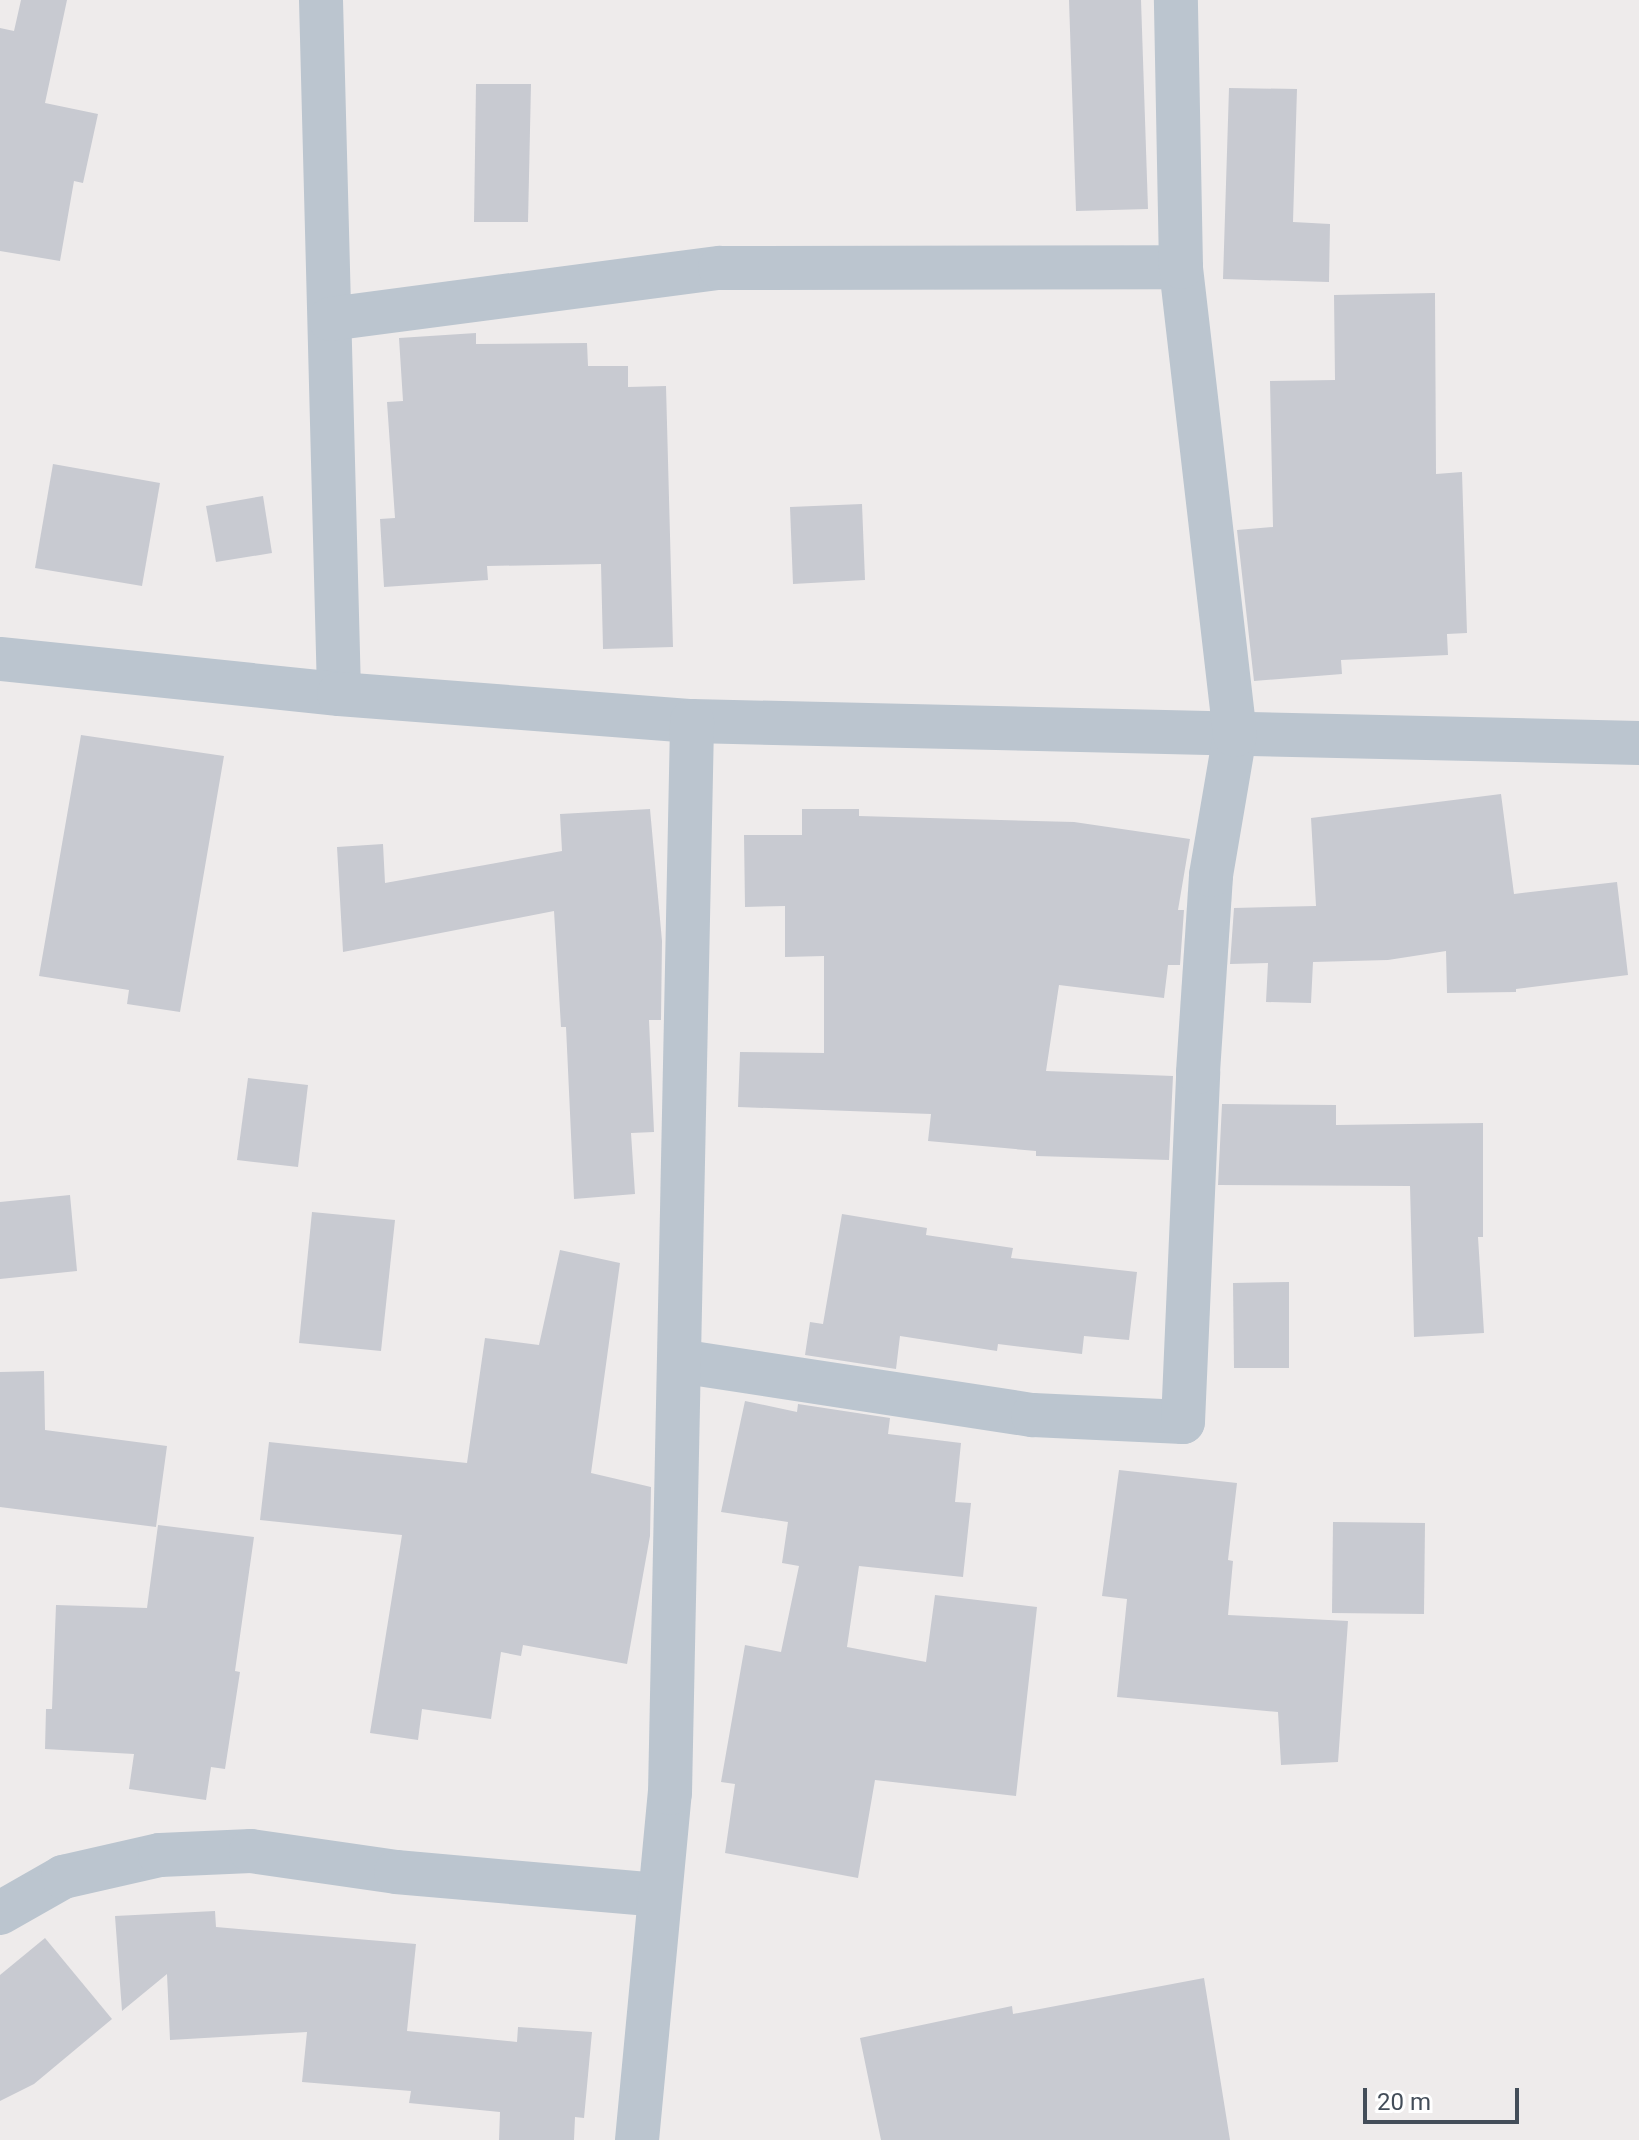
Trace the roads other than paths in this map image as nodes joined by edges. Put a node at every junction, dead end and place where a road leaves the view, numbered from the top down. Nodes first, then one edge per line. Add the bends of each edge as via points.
1 (321, 0) edge
2 (1176, 0) edge
3 (1181, 267) junction
4 (330, 319) junction
5 (0, 659) edge
6 (339, 694) junction
7 (692, 721) junction
8 (1235, 735) junction
9 (1639, 743) edge
10 (679, 1361) junction
11 (658, 1895) junction
12 (0, 1913) edge
13 (637, 2140) edge

1 - 4 street
2 - 3 street
3 - 4 street via 720,268
3 - 8 street
4 - 6 street
5 - 6 street
6 - 7 street
7 - 8 street
7 - 10 street
8 - 9 street
8 - 10 street via 1211,875 1183,1422 1033,1415
10 - 11 street via 670,1793
11 - 12 street via 396,1872 251,1851 160,1855 63,1877
11 - 13 street

